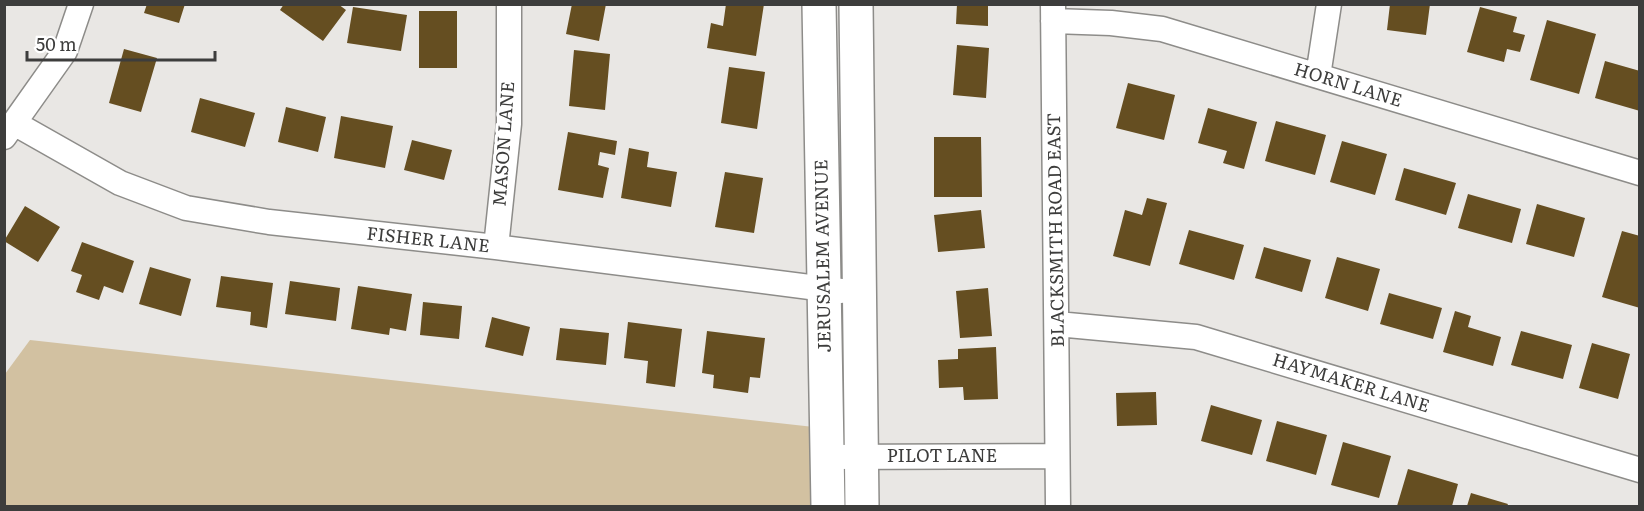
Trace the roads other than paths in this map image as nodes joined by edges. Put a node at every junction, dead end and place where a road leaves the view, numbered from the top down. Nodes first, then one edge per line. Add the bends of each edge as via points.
1 (81, 4) edge
2 (509, 4) edge
3 (819, 4) edge
4 (856, 4) edge
5 (1329, 4) edge
6 (1053, 13) edge
7 (1318, 76) junction
8 (9, 130) edge
9 (1640, 173) edge
10 (495, 247) junction
11 (823, 288) junction
12 (861, 293) junction
13 (1057, 324) junction
14 (1058, 456) junction
15 (827, 457) junction
16 (863, 457) junction
17 (1640, 470) edge
18 (828, 507) edge
19 (862, 507) edge
20 (1058, 507) edge

1 - 8 street via 65,51
2 - 10 street, MASON LANE via 509,124
3 - 11 main road, JERUSALEM AVENUE
4 - 12 main road, JERUSALEM AVENUE
5 - 7 street
6 - 7 street, HORN LANE via 1162,29
6 - 13 street, BLACKSMITH ROAD EAST
7 - 9 street, HORN LANE
8 - 10 street, FISHER LANE via 120,183 186,208 269,222
10 - 11 street, FISHER LANE
11 - 12 street, FISHER LANE
11 - 15 main road, JERUSALEM AVENUE
12 - 16 main road, JERUSALEM AVENUE
13 - 14 street, BLACKSMITH ROAD EAST
13 - 17 street, HAYMAKER LANE via 1196,337
14 - 16 street, PILOT LANE
14 - 20 street, BLACKSMITH ROAD EAST
15 - 16 street, PILOT LANE
15 - 18 main road, JERUSALEM AVENUE
16 - 19 main road, JERUSALEM AVENUE

